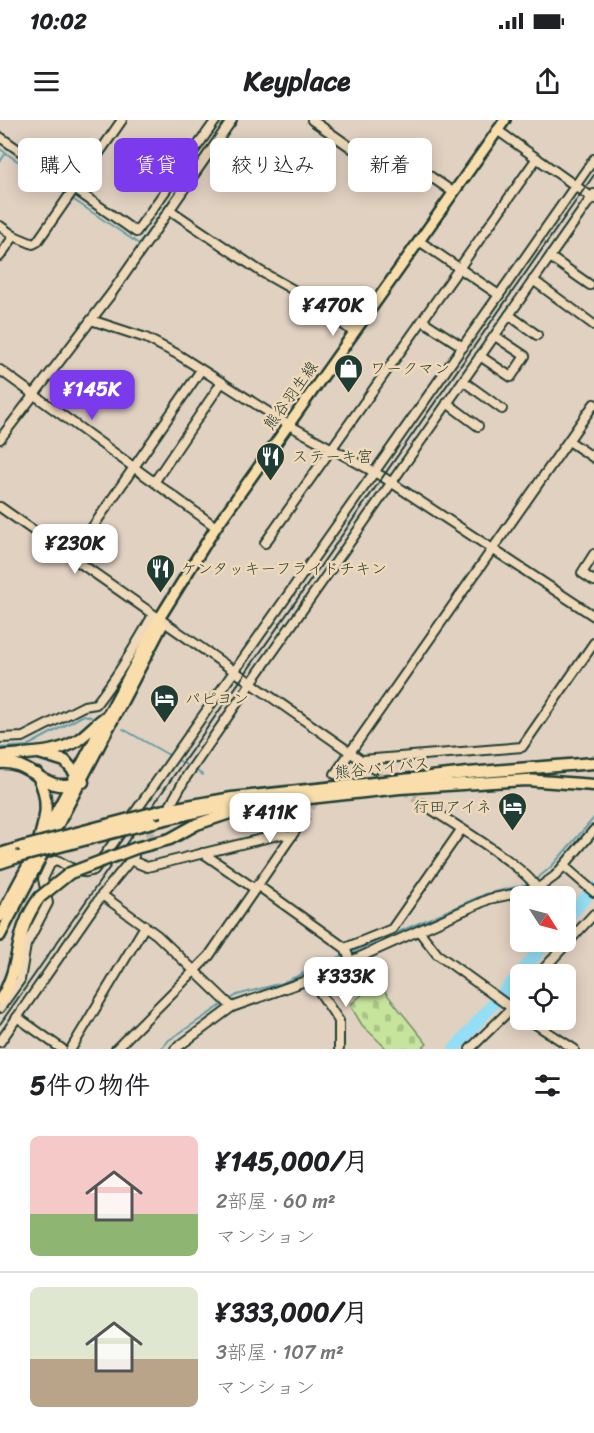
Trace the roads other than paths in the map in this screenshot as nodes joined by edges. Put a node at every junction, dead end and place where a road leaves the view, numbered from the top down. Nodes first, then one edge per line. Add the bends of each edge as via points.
1 (122, 120) edge
2 (216, 120) edge
3 (232, 120) edge
4 (312, 120) edge
5 (505, 120) edge
6 (497, 130) junction
7 (0, 137) edge
8 (102, 148) edge
9 (18, 149) edge
10 (537, 158) junction
11 (594, 159) edge
12 (575, 186) junction
13 (71, 192) edge
14 (80, 192) edge
15 (453, 192) junction
16 (593, 197) edge
17 (170, 210) junction
18 (0, 226) edge
19 (14, 236) junction
20 (419, 241) junction
21 (0, 256) edge
22 (550, 257) junction
23 (459, 267) junction
24 (533, 280) junction
25 (590, 285) dead end
26 (500, 295) junction
27 (509, 315) junction
28 (91, 320) junction
29 (423, 321) junction
30 (594, 325) edge
31 (353, 332) junction
32 (537, 335) dead end
33 (495, 336) junction
34 (463, 347) junction
35 (480, 356) junction
36 (0, 370) edge
37 (201, 370) junction
38 (463, 381) junction
39 (222, 382) junction
40 (34, 396) junction
41 (447, 403) junction
42 (594, 404) edge
43 (502, 409) dead end
44 (590, 417) edge
45 (287, 424) junction
46 (478, 426) dead end
47 (0, 439) edge
48 (569, 441) junction
49 (332, 449) junction
50 (594, 458) edge
51 (136, 467) junction
52 (375, 473) junction
53 (155, 481) junction
54 (392, 483) junction
55 (0, 507) edge
56 (216, 527) junction
57 (265, 543) dead end
58 (491, 549) junction
59 (594, 554) edge
60 (72, 557) junction
61 (594, 581) edge
62 (594, 616) edge
63 (159, 619) junction
64 (594, 644) edge
65 (235, 672) junction
66 (251, 683) junction
67 (107, 716) junction
68 (0, 738) edge
69 (39, 753) junction
70 (350, 753) junction
71 (0, 756) edge
72 (362, 760) junction
73 (0, 763) edge
74 (594, 763) edge
75 (374, 769) tunnel mouth
76 (37, 774) junction
77 (335, 774) tunnel mouth
78 (77, 780) junction
79 (594, 785) edge
80 (270, 801) junction
81 (171, 804) dead end
82 (423, 804) tunnel mouth
83 (304, 818) tunnel mouth
84 (461, 830) junction
85 (594, 830) edge
86 (291, 837) junction
87 (36, 850) junction
88 (21, 852) junction
89 (203, 853) junction
90 (0, 854) edge
91 (133, 855) junction
92 (0, 863) edge
93 (564, 866) junction
94 (535, 885) junction
95 (256, 887) junction
96 (594, 892) edge
97 (102, 895) junction
98 (14, 909) junction
99 (1, 914) edge
100 (594, 914) edge
101 (145, 927) junction
102 (419, 931) junction
103 (0, 936) edge
104 (348, 954) junction
105 (548, 964) edge
106 (196, 970) junction
107 (311, 979) junction
108 (4, 990) edge
109 (0, 1000) edge
110 (232, 1007) junction
111 (510, 1007) joint
112 (0, 1008) edge
113 (17, 1017) junction
114 (545, 1030) edge
115 (0, 1042) edge
116 (62, 1049) edge
117 (71, 1049) edge
118 (116, 1049) edge
119 (175, 1049) edge
120 (339, 1049) edge
121 (470, 1049) edge
122 (574, 1049) edge

1 - 8 street
2 - 14 street via 136,232
3 - 17 street
4 - 15 street via 393,177 421,170
5 - 6 main road, 熊谷羽生線
6 - 10 street
6 - 15 main road, 熊谷羽生線
7 - 9 street
10 - 12 street
10 - 23 street
11 - 12 street
12 - 16 street
12 - 26 street
13 - 19 street via 37,242
15 - 20 main road, 熊谷羽生線
16 - 22 street
17 - 28 street
17 - 31 street via 260,271 313,301
18 - 19 street
19 - 21 street
20 - 23 street
20 - 31 main road, 熊谷羽生線
22 - 24 street
22 - 25 street
23 - 26 street
23 - 29 street
24 - 27 street
24 - 30 street
26 - 34 street
27 - 32 street
27 - 33 street
28 - 37 street via 146,338
28 - 40 street
29 - 34 street
29 - 49 street
31 - 45 main road, 熊谷羽生線
33 - 35 street
33 - 35 street via 525,357 511,377
34 - 52 street
35 - 38 street
36 - 40 street
37 - 39 street
37 - 51 street
38 - 41 street
38 - 43 street
39 - 45 street
39 - 53 street
40 - 47 street
40 - 51 street
41 - 46 street
41 - 54 street
42 - 44 street
44 - 48 street
45 - 49 street
45 - 56 main road, 熊谷羽生線
48 - 50 street
48 - 58 street
49 - 52 street
49 - 57 street
51 - 53 street
51 - 60 street
52 - 54 street
52 - 65 street
53 - 56 street
54 - 58 street
54 - 66 street
55 - 60 street
56 - 63 main road, 熊谷羽生線
58 - 62 street
58 - 70 street
59 - 61 street via 582,573
60 - 63 street
63 - 65 street
63 - 67 main road, 熊谷羽生線
63 - 68 street via 96,704 84,706 23,737
63 - 78 main road, 熊谷羽生線
64 - 72 street via 522,747
65 - 66 street
65 - 112 street via 94,870 82,874 57,860 51,862 43,879 48,903 26,945 20,980
66 - 70 street
66 - 81 street
67 - 69 highway via 77,741
67 - 78 main road, 熊谷羽生線
69 - 71 highway
69 - 78 highway via 65,761
70 - 72 street
70 - 77 street
72 - 75 street
73 - 76 highway via 11,762
74 - 88 highway, 熊谷バイパス, bridge via 232,798 160,811
76 - 78 highway via 53,784
76 - 87 highway via 47,804
78 - 87 main road, 熊谷羽生線
78 - 98 main road, 熊谷羽生線
79 - 80 highway, 熊谷バイパス via 526,780
80 - 88 highway, 熊谷バイパス, bridge via 210,809
80 - 91 highway via 211,818
82 - 84 street
83 - 86 street
84 - 94 street
84 - 104 street via 392,929
85 - 93 street
86 - 89 street via 282,834
86 - 95 street
87 - 99 main road, 熊谷羽生線
88 - 90 highway, 熊谷バイパス
88 - 92 highway, 熊谷バイパス
89 - 91 street via 147,867
89 - 95 street
91 - 97 street
91 - 108 highway, bridge via 70,873 40,897 20,931 15,973
93 - 94 street via 546,884
93 - 96 street
94 - 102 street via 489,900
95 - 104 street
95 - 106 street
97 - 101 street
97 - 113 street
98 - 99 highway
98 - 103 main road, 熊谷羽生線
100 - 105 street
101 - 106 street
101 - 117 street
102 - 104 street
102 - 111 street via 437,954
104 - 107 street
106 - 110 street
106 - 118 street
107 - 110 street
107 - 120 street via 339,1021
108 - 109 highway
110 - 119 street
111 - 121 street
113 - 115 street
113 - 116 street
114 - 122 street

